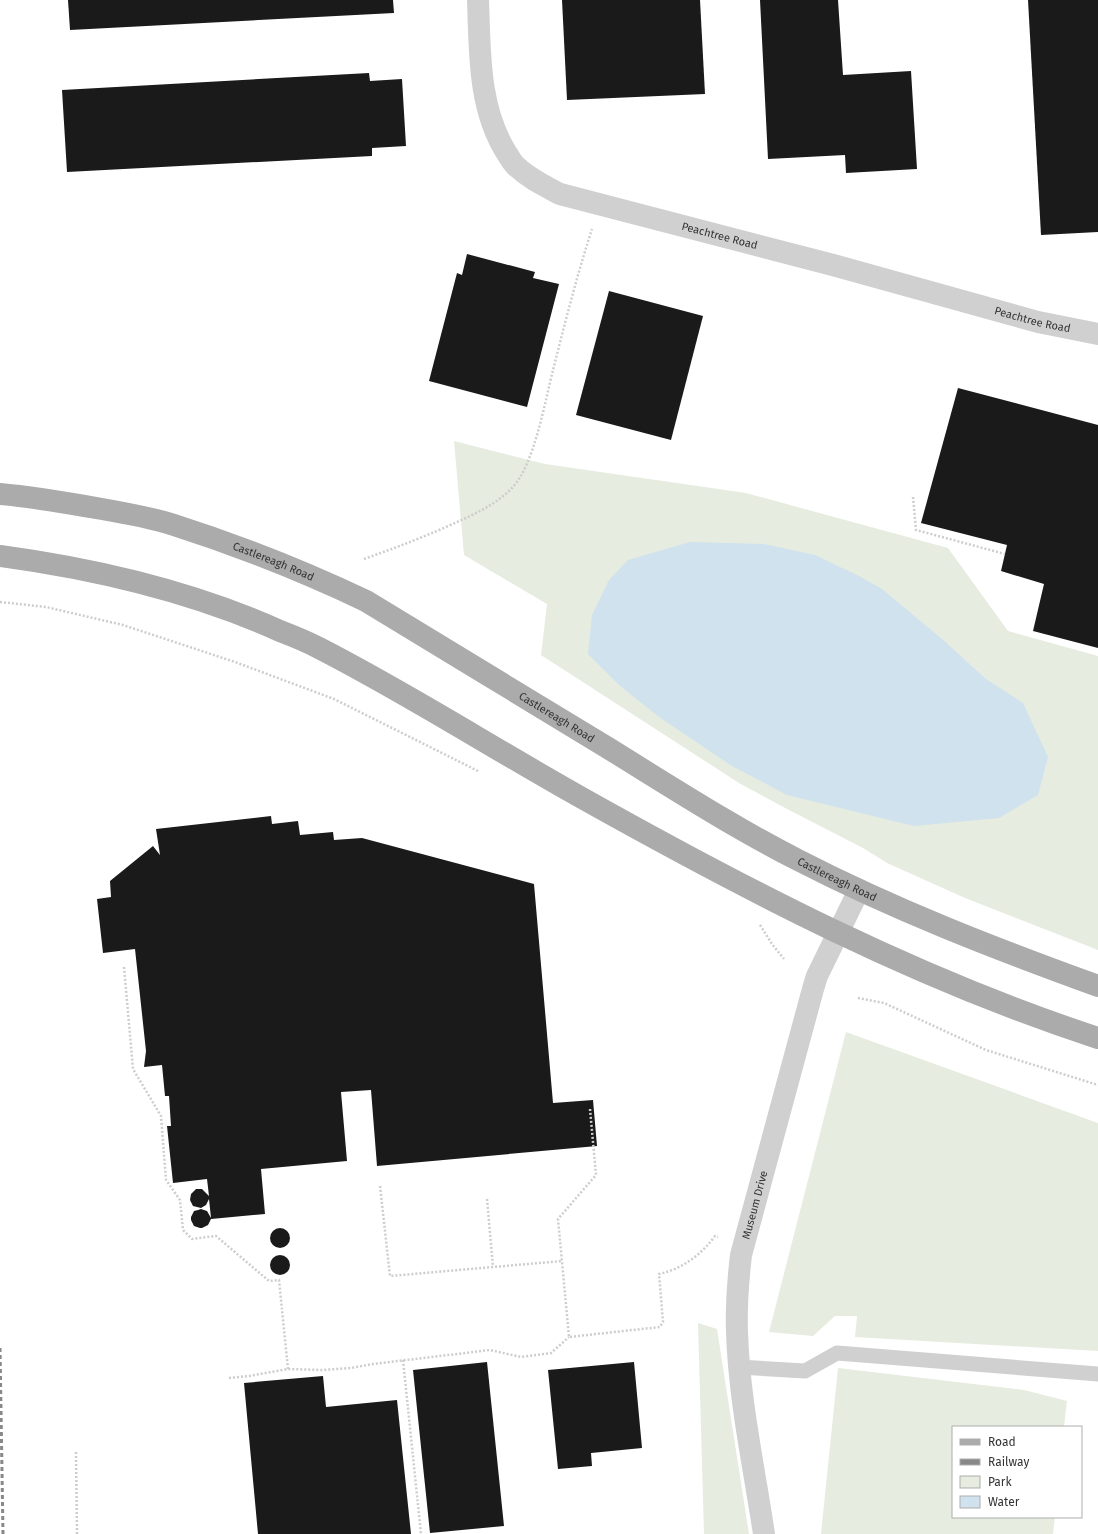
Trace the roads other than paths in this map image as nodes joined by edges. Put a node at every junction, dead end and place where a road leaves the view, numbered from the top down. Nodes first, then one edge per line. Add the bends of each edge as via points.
1 (478, 0) edge
2 (1098, 334) edge
3 (0, 494) edge
4 (0, 556) edge
5 (859, 890) junction
6 (838, 933) junction
7 (1098, 986) edge
8 (1098, 1038) edge
9 (739, 1367) junction
10 (1098, 1374) edge
11 (764, 1534) edge

1 - 2 street, Peachtree Road via 482,81 488,113 501,143 515,166 536,182 560,194 833,265 1038,322
3 - 5 main road, Castlereagh Road via 92,507 170,524 325,581 366,601 726,821
4 - 6 main road via 88,570 141,582 256,620 317,647 582,798 776,903
5 - 6 street, Museum Drive
5 - 7 main road, Castlereagh Road via 934,924
6 - 8 main road via 958,986
6 - 9 street, Museum Drive via 813,989 744,1240 737,1290
9 - 10 lane via 805,1371 837,1353
9 - 11 street, Museum Drive

